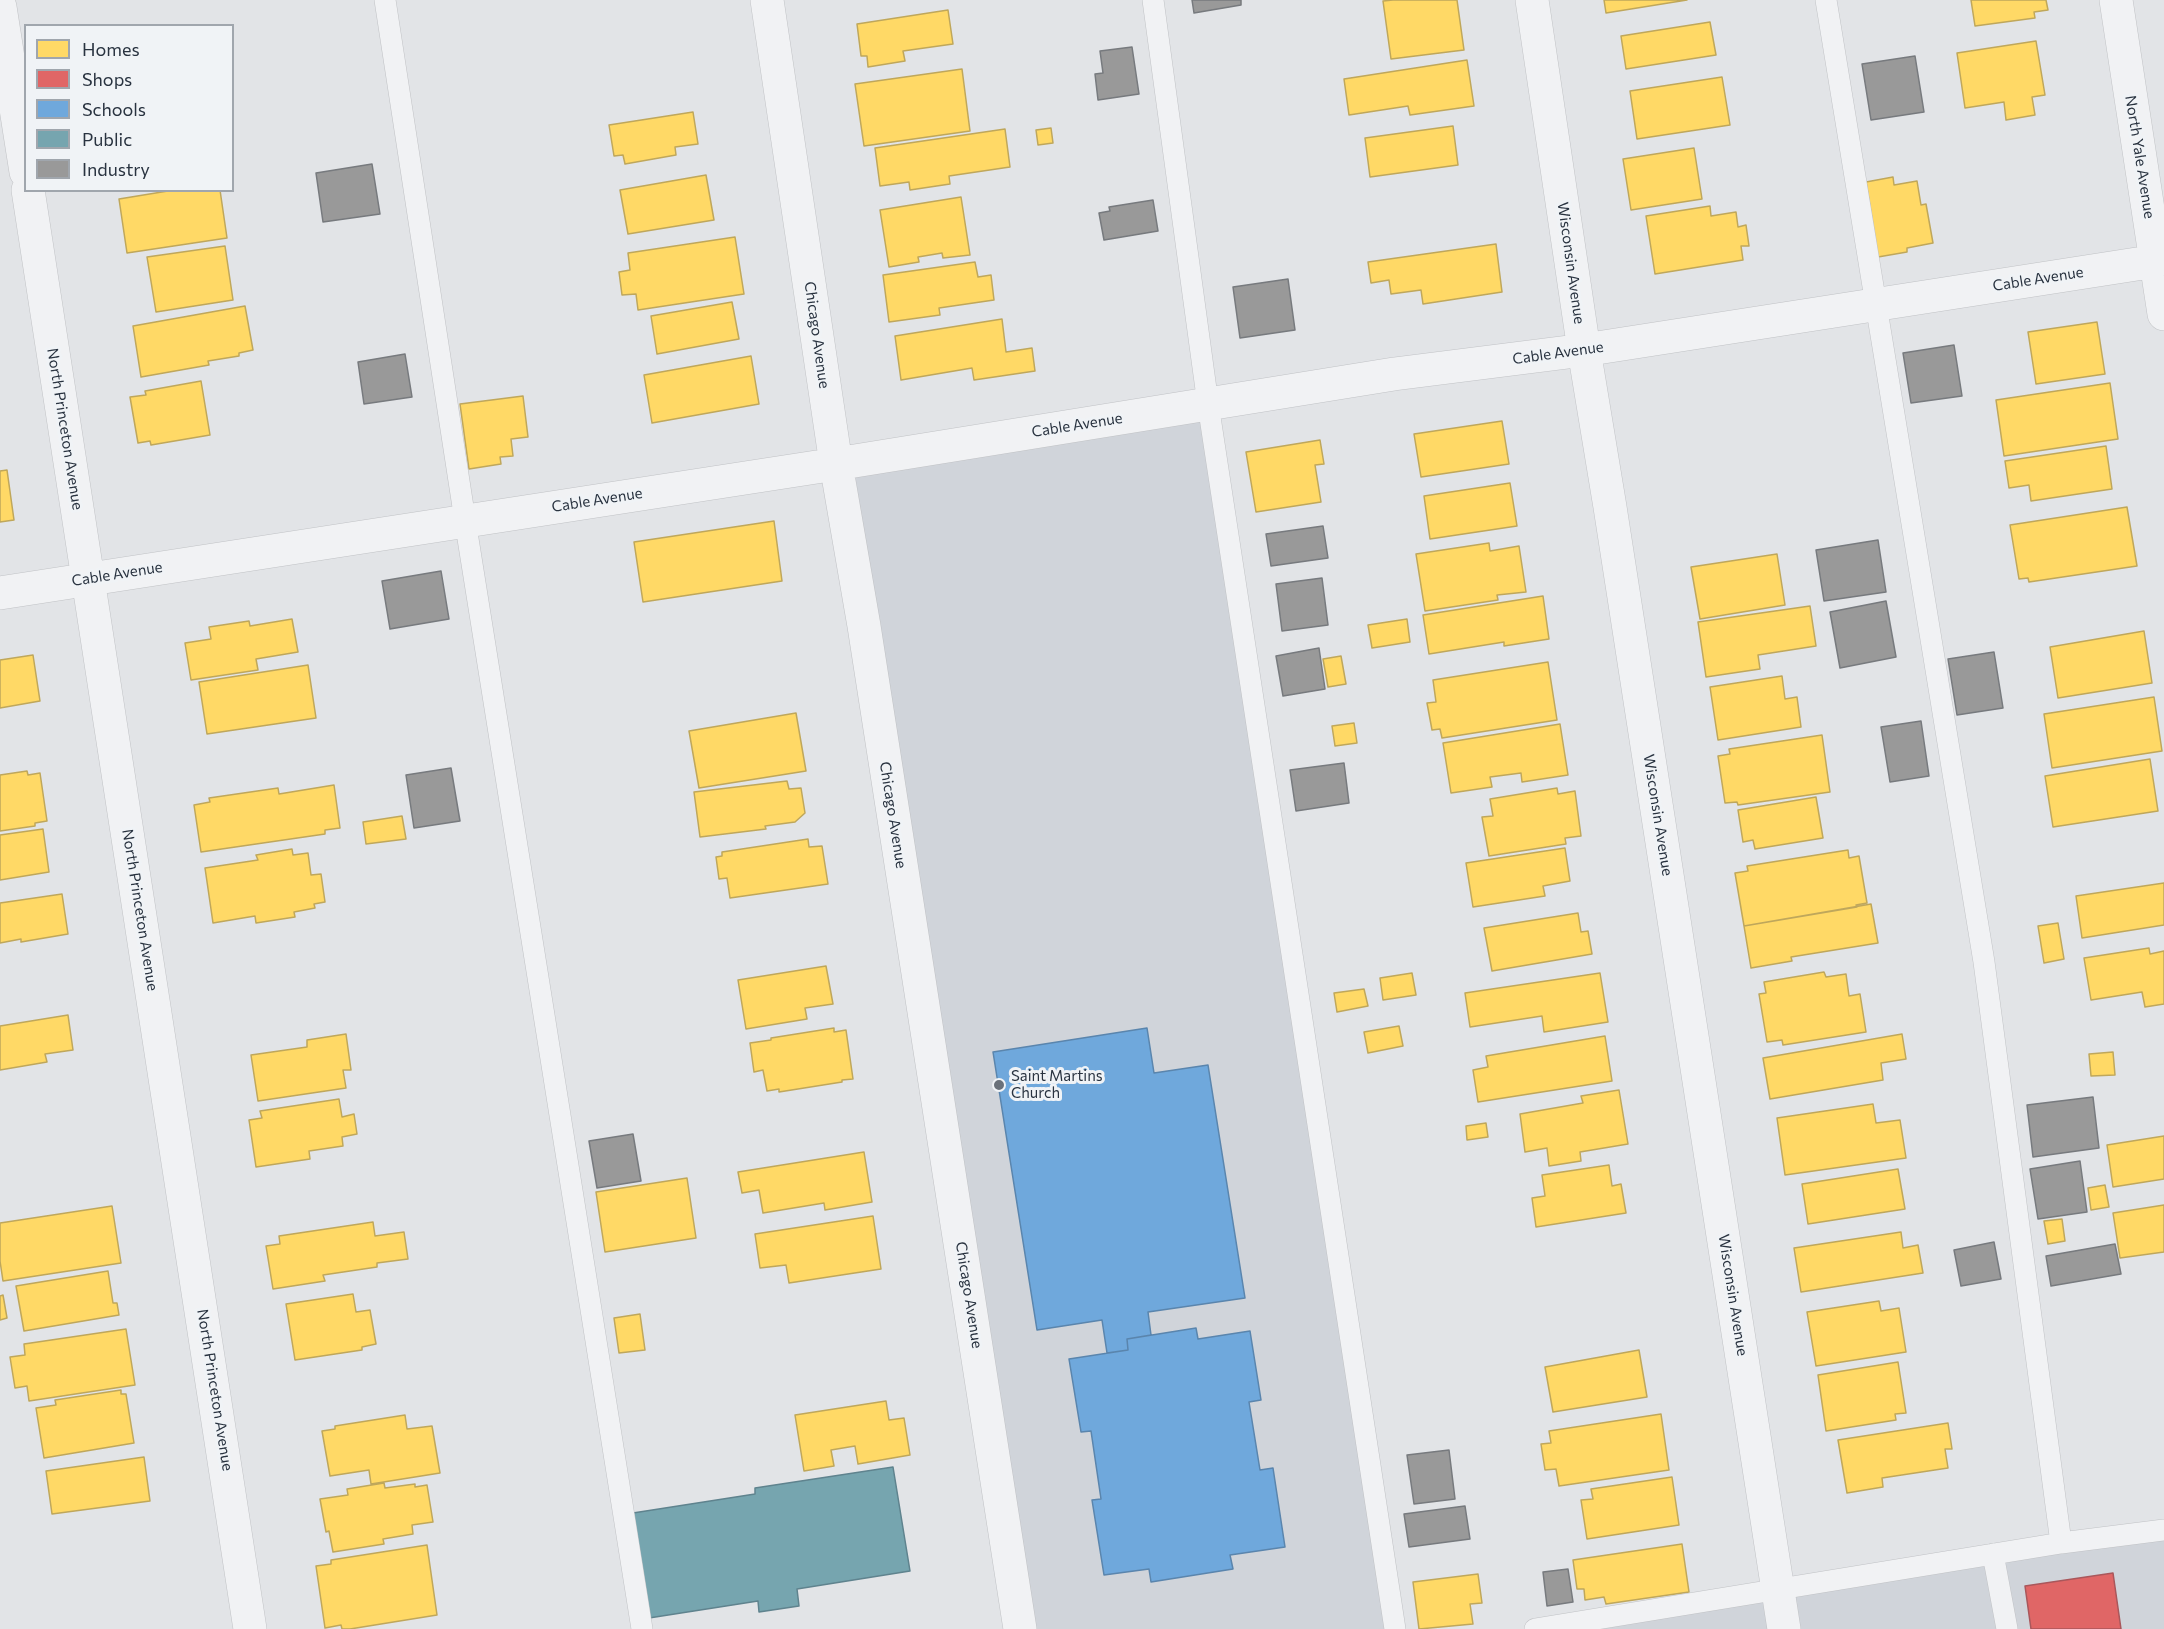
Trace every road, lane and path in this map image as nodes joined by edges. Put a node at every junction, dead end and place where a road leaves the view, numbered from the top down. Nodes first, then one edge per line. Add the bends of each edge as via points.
1 (385, 0) edge
2 (768, 0) edge
3 (1153, 0) edge
4 (1532, 0) edge
5 (1826, 0) edge
6 (2116, 0) edge
7 (0, 7) edge
8 (24, 159) edge
9 (28, 192) edge
10 (2160, 261) edge
11 (1877, 304) junction
12 (2164, 314) edge
13 (1584, 350) junction
14 (1208, 404) junction
15 (836, 464) junction
16 (465, 520) junction
17 (88, 579) junction
18 (0, 593) edge
19 (2164, 1530) edge
20 (2061, 1543) junction
21 (1993, 1554) junction
22 (1778, 1589) junction
23 (250, 1629) edge
24 (642, 1629) edge
25 (1020, 1629) edge
26 (1395, 1629) edge
27 (1535, 1629) edge
28 (1784, 1629) edge
29 (2007, 1629) edge

1 - 16 lane
2 - 15 street, Chicago Avenue
3 - 14 lane
4 - 13 street, Wisconsin Avenue
5 - 11 lane
6 - 10 street, North Yale Avenue
7 - 8 street
9 - 17 street, North Princeton Avenue
10 - 11 street, Cable Avenue
10 - 12 street, North Yale Avenue
11 - 13 street, Cable Avenue
11 - 20 lane via 1984,962
13 - 14 street, Cable Avenue via 1394,374
13 - 22 street, Wisconsin Avenue
14 - 15 street, Cable Avenue
14 - 26 lane
15 - 16 street, Cable Avenue
15 - 25 street, Chicago Avenue
16 - 17 street, Cable Avenue
16 - 24 lane
17 - 18 street, Cable Avenue
17 - 23 street, North Princeton Avenue
19 - 20 lane
20 - 21 lane
21 - 22 lane
21 - 29 lane
22 - 27 lane
22 - 28 street, Wisconsin Avenue

